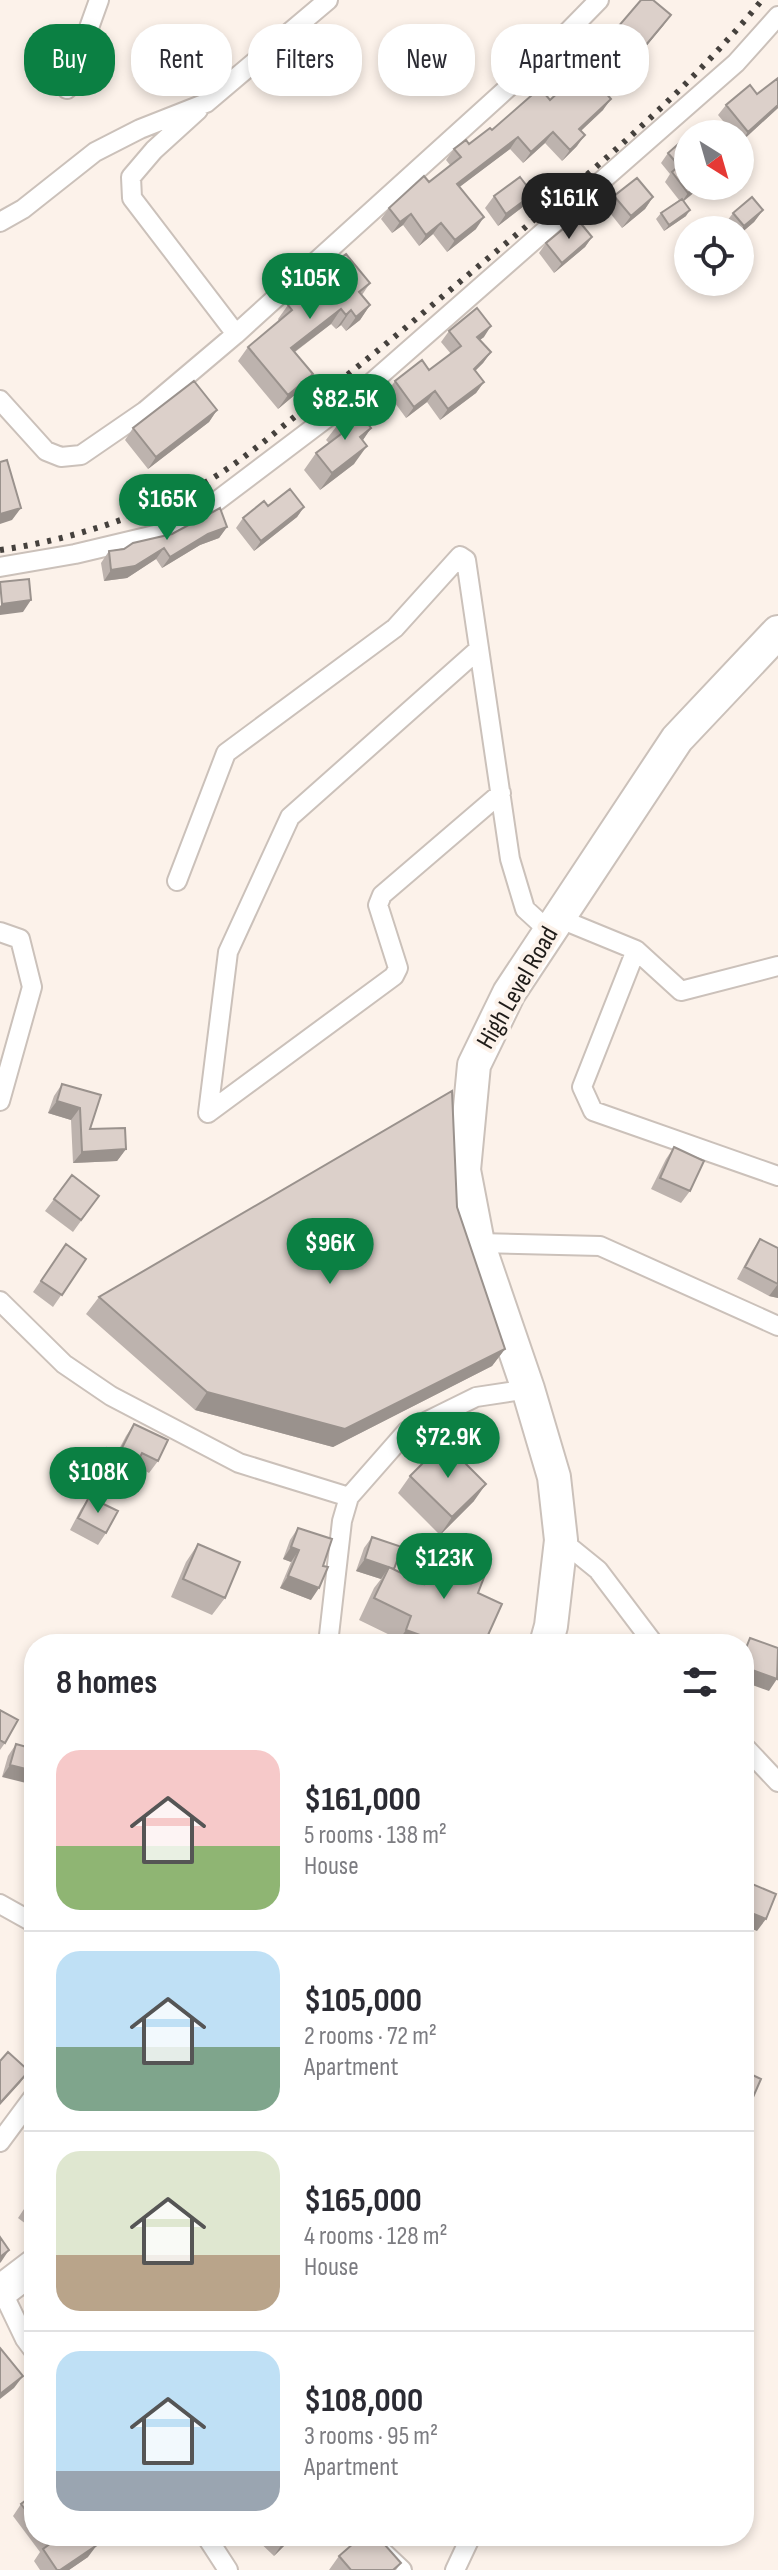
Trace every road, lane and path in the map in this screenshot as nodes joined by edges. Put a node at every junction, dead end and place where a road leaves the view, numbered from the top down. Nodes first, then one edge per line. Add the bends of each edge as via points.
1 (99, 0) edge
2 (328, 0) edge
3 (599, 0) edge
4 (778, 16) edge
5 (90, 24) edge
6 (206, 103) junction
7 (0, 222) edge
8 (236, 334) junction
9 (0, 400) edge
10 (0, 567) edge
11 (778, 632) edge
12 (479, 649) junction
13 (501, 793) junction
14 (177, 881) dead end
15 (554, 924) junction
16 (0, 932) edge
17 (636, 950) junction
18 (778, 966) edge
19 (0, 1101) edge
20 (778, 1176) edge
21 (478, 1243) junction
22 (0, 1301) edge
23 (778, 1326) edge
24 (528, 1389) junction
25 (349, 1497) junction
26 (561, 1540) junction
27 (329, 1634) edge
28 (549, 1634) edge
29 (646, 1634) edge
30 (754, 1757) edge
31 (778, 1782) edge
32 (0, 1904) edge
33 (24, 1917) edge
34 (24, 2110) edge
35 (0, 2142) edge
36 (24, 2274) edge
37 (1, 2292) edge
38 (24, 2337) edge
39 (212, 2546) edge
40 (377, 2546) edge
41 (466, 2546) edge
42 (228, 2570) edge
43 (402, 2570) edge
44 (455, 2570) edge

1 - 5 street
2 - 6 street
3 - 8 street
4 - 10 street via 736,63 361,392 197,516 159,534
6 - 7 street via 95,152
6 - 8 street via 131,177 132,198
8 - 9 street via 145,411 81,455 61,457 46,451
11 - 15 highway, High Level Road via 677,739
12 - 13 street
12 - 13 street via 290,817 228,952 208,1113 394,976 398,968 378,905 382,895
12 - 14 street via 466,560 460,556 395,628 226,753
13 - 15 street via 510,859 525,909
15 - 17 street
15 - 21 highway, High Level Road via 509,993 474,1065 464,1170
16 - 19 street via 20,939 32,987
17 - 18 street via 681,991
17 - 20 street via 582,1087 593,1111
21 - 23 street via 600,1246
21 - 24 highway, High Level Road
22 - 25 street via 64,1364 111,1396 239,1463
24 - 25 street via 476,1397 407,1431
24 - 26 highway, High Level Road via 554,1477
25 - 27 street
26 - 28 highway, High Level Road
26 - 29 street via 598,1570
30 - 31 street
32 - 33 street
34 - 35 street
36 - 37 highway
37 - 38 street
39 - 42 street
40 - 43 street
41 - 44 street

